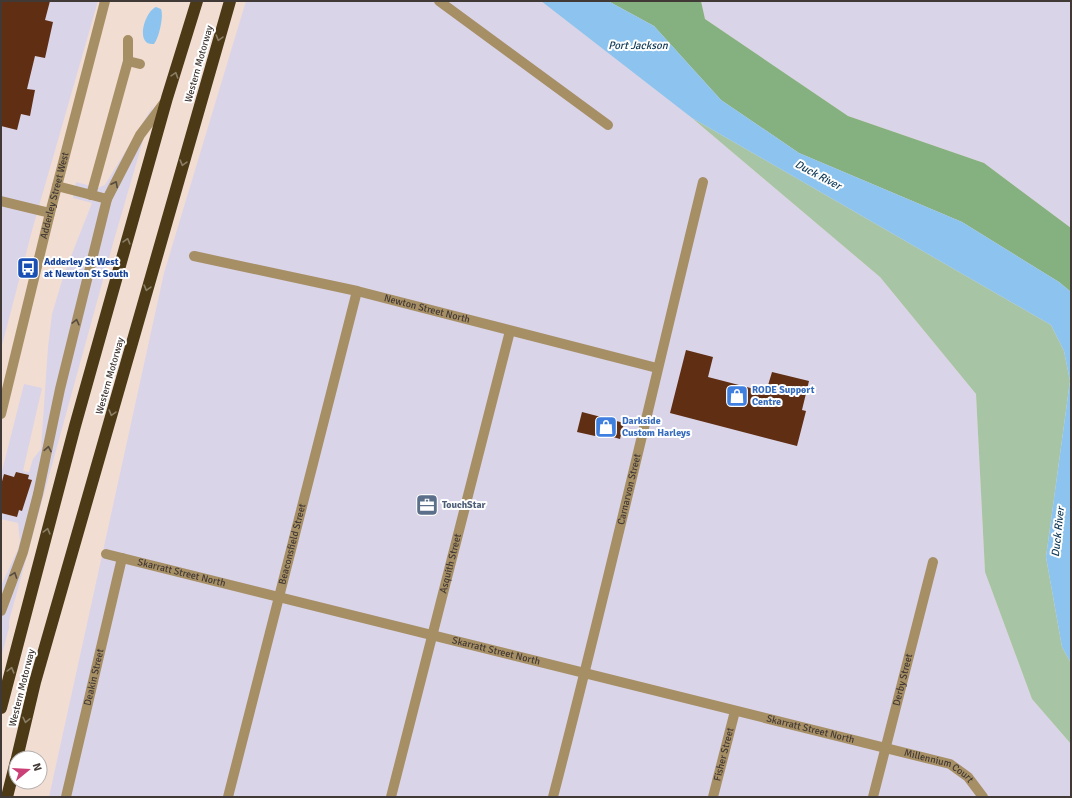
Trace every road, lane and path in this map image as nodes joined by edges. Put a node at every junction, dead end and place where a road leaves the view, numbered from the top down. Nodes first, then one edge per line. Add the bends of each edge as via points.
1 (105, 1) edge
2 (197, 1) edge
3 (230, 1) edge
4 (439, 1) edge
5 (128, 40) dead end
6 (128, 61) junction
7 (140, 64) dead end
8 (167, 98) junction
9 (608, 125) dead end
10 (703, 182) dead end
11 (56, 186) junction
12 (91, 195) junction
13 (107, 199) junction
14 (1, 200) edge
15 (50, 213) junction
16 (194, 256) dead end
17 (357, 291) junction
18 (510, 331) junction
19 (658, 368) junction
20 (1, 414) edge
21 (106, 554) dead end
22 (122, 558) junction
23 (933, 562) dead end
24 (279, 597) junction
25 (1, 611) edge
26 (431, 635) junction
27 (585, 674) junction
28 (1, 708) edge
29 (735, 711) junction
30 (886, 749) junction
31 (19, 750) edge
32 (66, 797) edge
33 (228, 797) edge
34 (390, 797) edge
35 (553, 797) edge
36 (713, 797) edge
37 (873, 797) edge
38 (983, 797) edge

1 - 11 street, Adderley Street West
8 -> 2 highway, Western Motorway
3 -> 31 highway, Western Motorway via 35,682
4 - 9 street
5 - 6 street
6 - 7 street
6 - 12 street
13 -> 8 street via 140,135
28 -> 8 highway, Western Motorway via 75,426
10 - 19 street, Carnarvon Street
11 - 12 street
11 - 15 street, Adderley Street West
12 - 13 street
25 -> 13 street via 22,552 38,494 60,388
14 - 15 street
15 - 20 street, Adderley Street West
16 - 17 street, Newton Street North
17 - 18 street, Newton Street North
17 - 24 street, Beaconsfield Street
18 - 19 street, Newton Street North
18 - 26 street, Asquith Street
19 - 27 street, Carnarvon Street
21 - 22 street, Skarratt Street North
22 - 24 street, Skarratt Street North
22 - 32 street, Deakin Street
23 - 30 street, Derby Street
24 - 26 street, Skarratt Street North
24 - 33 street, Beaconsfield Street
26 - 27 street, Skarratt Street North
26 - 34 street, Asquith Street
27 - 29 street, Skarratt Street North
27 - 35 street, Carnarvon Street
29 - 30 street, Skarratt Street North
29 - 36 street, Fisher Street
30 - 37 street, Derby Street
30 - 38 street, Millennium Court via 950,764 968,777

